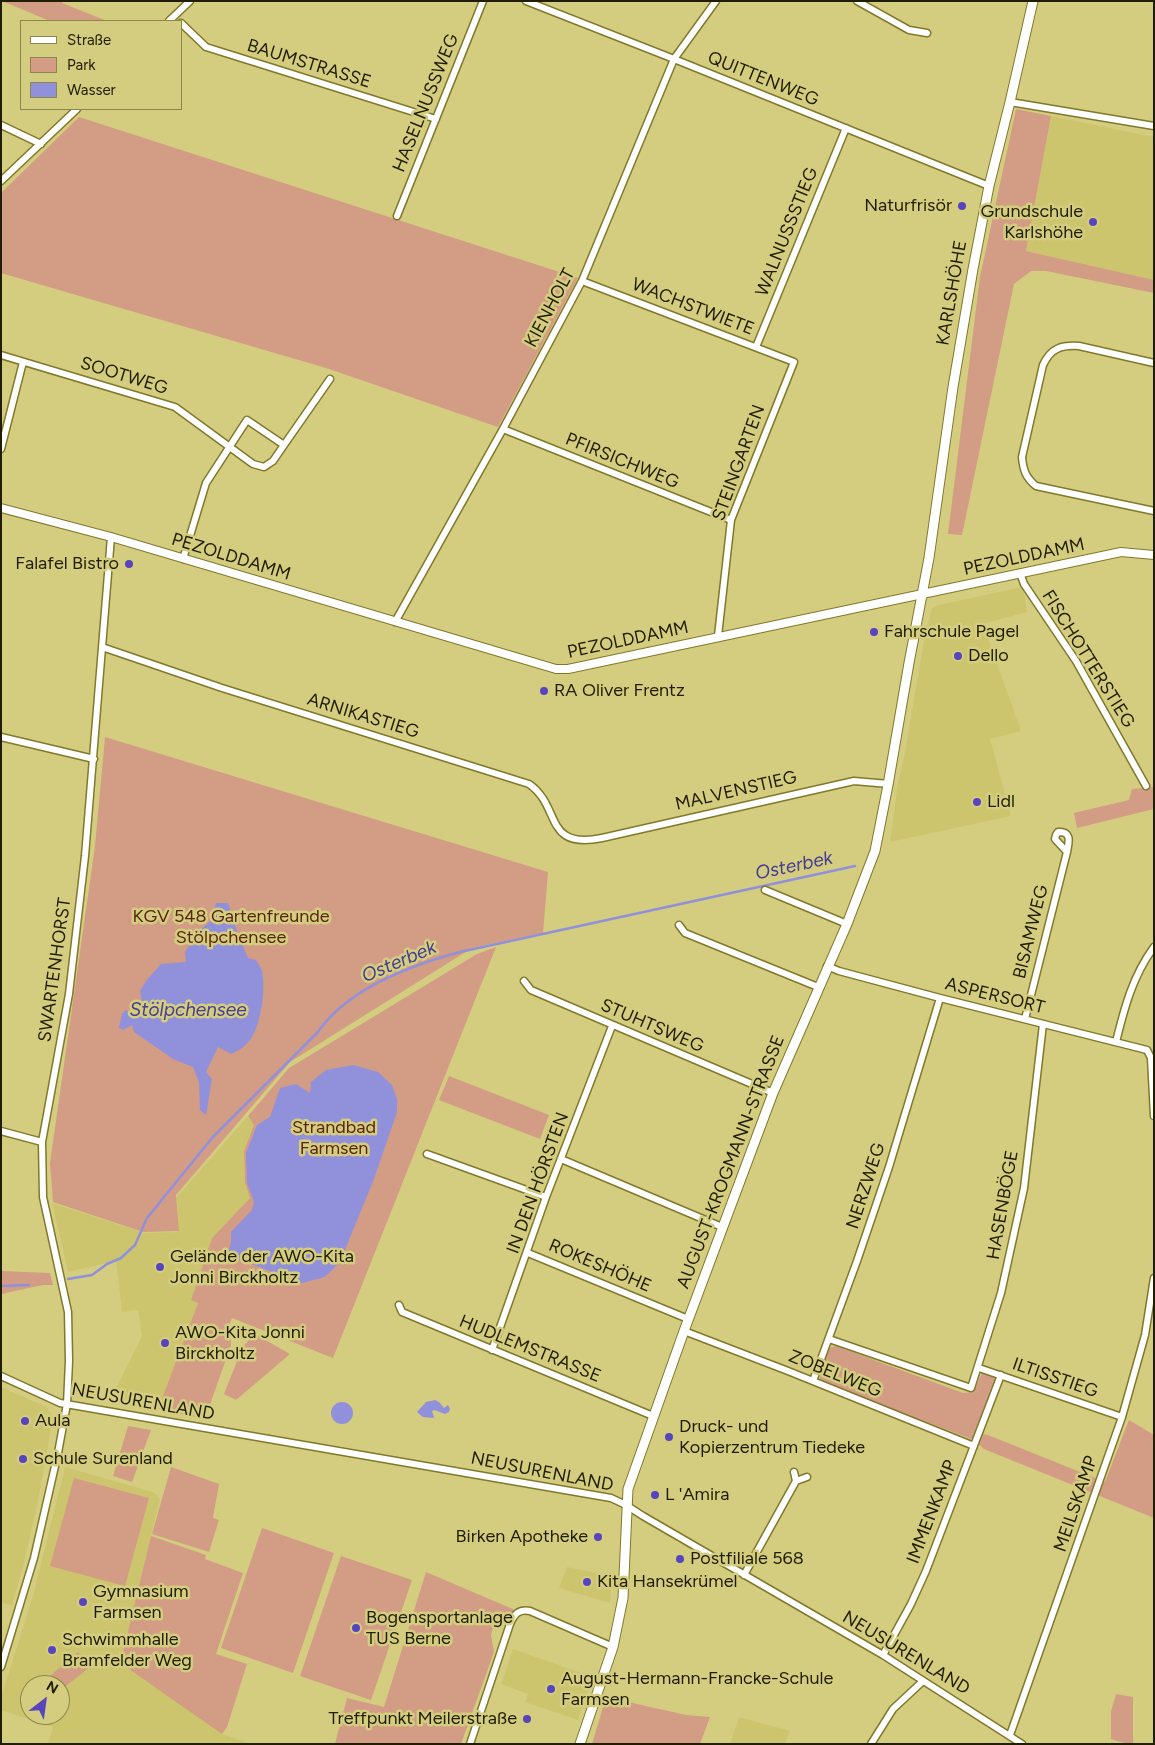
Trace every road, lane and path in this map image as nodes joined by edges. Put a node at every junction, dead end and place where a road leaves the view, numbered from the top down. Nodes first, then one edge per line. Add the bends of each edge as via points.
1 (190, 1) edge
2 (483, 1) edge
3 (526, 1) edge
4 (716, 1) edge
5 (857, 1) edge
6 (1033, 1) edge
7 (176, 20) edge
8 (182, 25) edge
9 (926, 32) dead end
10 (674, 59) junction
11 (1010, 102) junction
12 (76, 110) edge
13 (436, 119) junction
14 (1, 125) edge
15 (1154, 126) edge
16 (846, 128) junction
17 (40, 144) junction
18 (1, 181) edge
19 (989, 186) junction
20 (397, 216) dead end
21 (582, 281) junction
22 (756, 347) junction
23 (1, 355) edge
24 (23, 362) junction
25 (794, 362) joint
26 (1154, 363) edge
27 (330, 378) dead end
28 (502, 430) junction
29 (284, 445) junction
30 (228, 447) junction
31 (1, 449) edge
32 (1, 508) edge
33 (1154, 512) edge
34 (731, 520) junction
35 (110, 537) junction
36 (1154, 555) edge
37 (183, 559) junction
38 (1020, 573) junction
39 (922, 594) junction
40 (395, 622) junction
41 (718, 636) junction
42 (102, 647) junction
43 (1, 737) edge
44 (94, 759) junction
45 (889, 784) junction
46 (1146, 786) dead end
47 (592, 840) joint
48 (1067, 852) dead end
49 (765, 890) dead end
50 (847, 924) junction
51 (679, 925) dead end
52 (1154, 947) edge
53 (827, 966) junction
54 (524, 981) dead end
55 (818, 987) junction
56 (940, 998) junction
57 (1025, 1019) junction
58 (1043, 1024) junction
59 (612, 1026) junction
60 (1116, 1042) junction
61 (773, 1093) junction
62 (1154, 1116) edge
63 (1, 1130) edge
64 (42, 1142) junction
65 (427, 1154) dead end
66 (562, 1159) junction
67 (546, 1197) junction
68 (722, 1227) junction
69 (528, 1252) junction
70 (1154, 1278) edge
71 (399, 1305) dead end
72 (688, 1319) junction
73 (684, 1331) junction
74 (829, 1339) junction
75 (492, 1350) junction
76 (978, 1368) junction
77 (1, 1376) edge
78 (1001, 1376) junction
79 (813, 1381) junction
80 (971, 1388) joint
81 (67, 1404) junction
82 (653, 1416) junction
83 (1122, 1417) junction
84 (974, 1446) junction
85 (794, 1472) dead end
86 (806, 1477) dead end
87 (796, 1481) junction
88 (626, 1505) junction
89 (744, 1575) junction
90 (613, 1647) junction
91 (883, 1655) junction
92 (1, 1667) edge
93 (922, 1680) junction
94 (1010, 1735) junction
95 (470, 1744) edge
96 (580, 1744) edge
97 (871, 1744) edge
98 (1022, 1744) edge

1 - 7 street
2 - 13 street, HASELNUSSWEG
3 - 10 street, QUITTENWEG
4 - 10 street, KIENHOLT
5 - 9 street via 909,30
6 - 11 main road, KARLSHÖHE
8 - 13 street, BAUMSTRASSE via 206,47
10 - 16 street, QUITTENWEG
10 - 21 street, KIENHOLT
11 - 15 street
11 - 19 main road, KARLSHÖHE
12 - 17 street
13 - 20 street, HASELNUSSWEG
14 - 17 street
16 - 19 street, QUITTENWEG
16 - 22 street, WALNUSSSTIEG
17 - 18 street
19 - 39 main road, KARLSHÖHE via 967,299
21 - 22 street, WACHSTWIETE
21 - 28 street, KIENHOLT
22 - 25 street, WACHSTWIETE
23 - 24 street, SOOTWEG
24 - 30 street, SOOTWEG via 175,407
24 - 31 street
25 - 34 street, STEINGARTEN
26 - 33 street via 1079,346 1056,348 1043,365 1022,457 1028,480 1036,486
27 - 29 street
28 - 34 street, PFIRSICHWEG
28 - 40 street, KIENHOLT
29 - 30 street, SOOTWEG via 273,461 264,467 253,464
29 - 30 street via 247,420
30 - 37 street via 206,483
32 - 35 street, PEZOLDDAMM
34 - 41 street, STEINGARTEN
35 - 37 street, PEZOLDDAMM
35 - 42 street, SWARTENHORST
36 - 38 street, PEZOLDDAMM via 1121,552
37 - 40 street, PEZOLDDAMM
38 - 39 street, PEZOLDDAMM
38 - 46 street, FISCHOTTERSTIEG via 1024,584 1076,661
39 - 41 street, PEZOLDDAMM
39 - 45 main road, AUGUST-KROGMANN-STRASSE
40 - 41 street, PEZOLDDAMM via 556,669
42 - 44 street, SWARTENHORST
42 - 47 street, ARNIKASTIEG via 529,784 546,801 554,825 564,834 577,840
43 - 44 street
44 - 64 street, SWARTENHORST via 69,994
45 - 47 street, MALVENSTIEG via 854,781
45 - 50 main road, AUGUST-KROGMANN-STRASSE via 874,851
48 - 57 street, BISAMWEG
49 - 50 street
50 - 53 main road, AUGUST-KROGMANN-STRASSE
51 - 55 street via 685,933
52 - 60 street via 1133,985
53 - 55 main road, AUGUST-KROGMANN-STRASSE
53 - 56 street, ASPERSORT
54 - 59 street, STUHTSWEG via 531,990
55 - 61 main road, AUGUST-KROGMANN-STRASSE
56 - 57 street, ASPERSORT
56 - 74 street, NERZWEG via 889,1167
57 - 58 street, ASPERSORT
58 - 60 street, ASPERSORT
58 - 76 street, HASENBÖGE via 1024,1188 1001,1293
59 - 61 street, STUHTSWEG
59 - 66 street, IN DEN HÖRSTEN
60 - 62 street, ASPERSORT via 1147,1050 1151,1058
61 - 68 main road, AUGUST-KROGMANN-STRASSE
63 - 64 street
64 - 81 street, SWARTENHORST via 42,1197 68,1312
65 - 67 street
66 - 67 street, IN DEN HÖRSTEN
66 - 68 street
67 - 69 street, IN DEN HÖRSTEN
68 - 72 main road, AUGUST-KROGMANN-STRASSE
69 - 72 street, ROKESHÖHE
69 - 75 street, IN DEN HÖRSTEN
70 - 83 street, MEILSKAMP via 1145,1335
71 - 75 street, HUDLEMSTRASSE via 402,1312
72 - 73 main road, AUGUST-KROGMANN-STRASSE
73 - 79 street, ZOBELWEG
73 - 82 main road, AUGUST-KROGMANN-STRASSE
74 - 79 street, NERZWEG
74 - 80 street, ZOBELWEG
75 - 82 street, HUDLEMSTRASSE
76 - 78 street, ILTISSTIEG
76 - 80 street, HASENBÖGE
77 - 81 street, NEUSURENLAND
78 - 83 street, ILTISSTIEG
78 - 84 street, IMMENKAMP
79 - 84 street, ZOBELWEG
81 - 88 street, NEUSURENLAND via 611,1498
81 - 92 street, SWARTENHORST via 34,1558
82 - 88 main road, AUGUST-KROGMANN-STRASSE via 628,1489
83 - 94 street, MEILSKAMP
84 - 91 street, IMMENKAMP via 922,1579
85 - 87 street
86 - 87 street
87 - 89 street
88 - 89 street, NEUSURENLAND
88 - 90 main road, AUGUST-KROGMANN-STRASSE via 623,1598
89 - 91 street, NEUSURENLAND
90 - 95 street via 530,1611 517,1612
90 - 96 main road, AUGUST-KROGMANN-STRASSE
91 - 93 street, NEUSURENLAND
93 - 94 street, NEUSURENLAND
93 - 97 street via 893,1709
94 - 98 street, NEUSURENLAND

